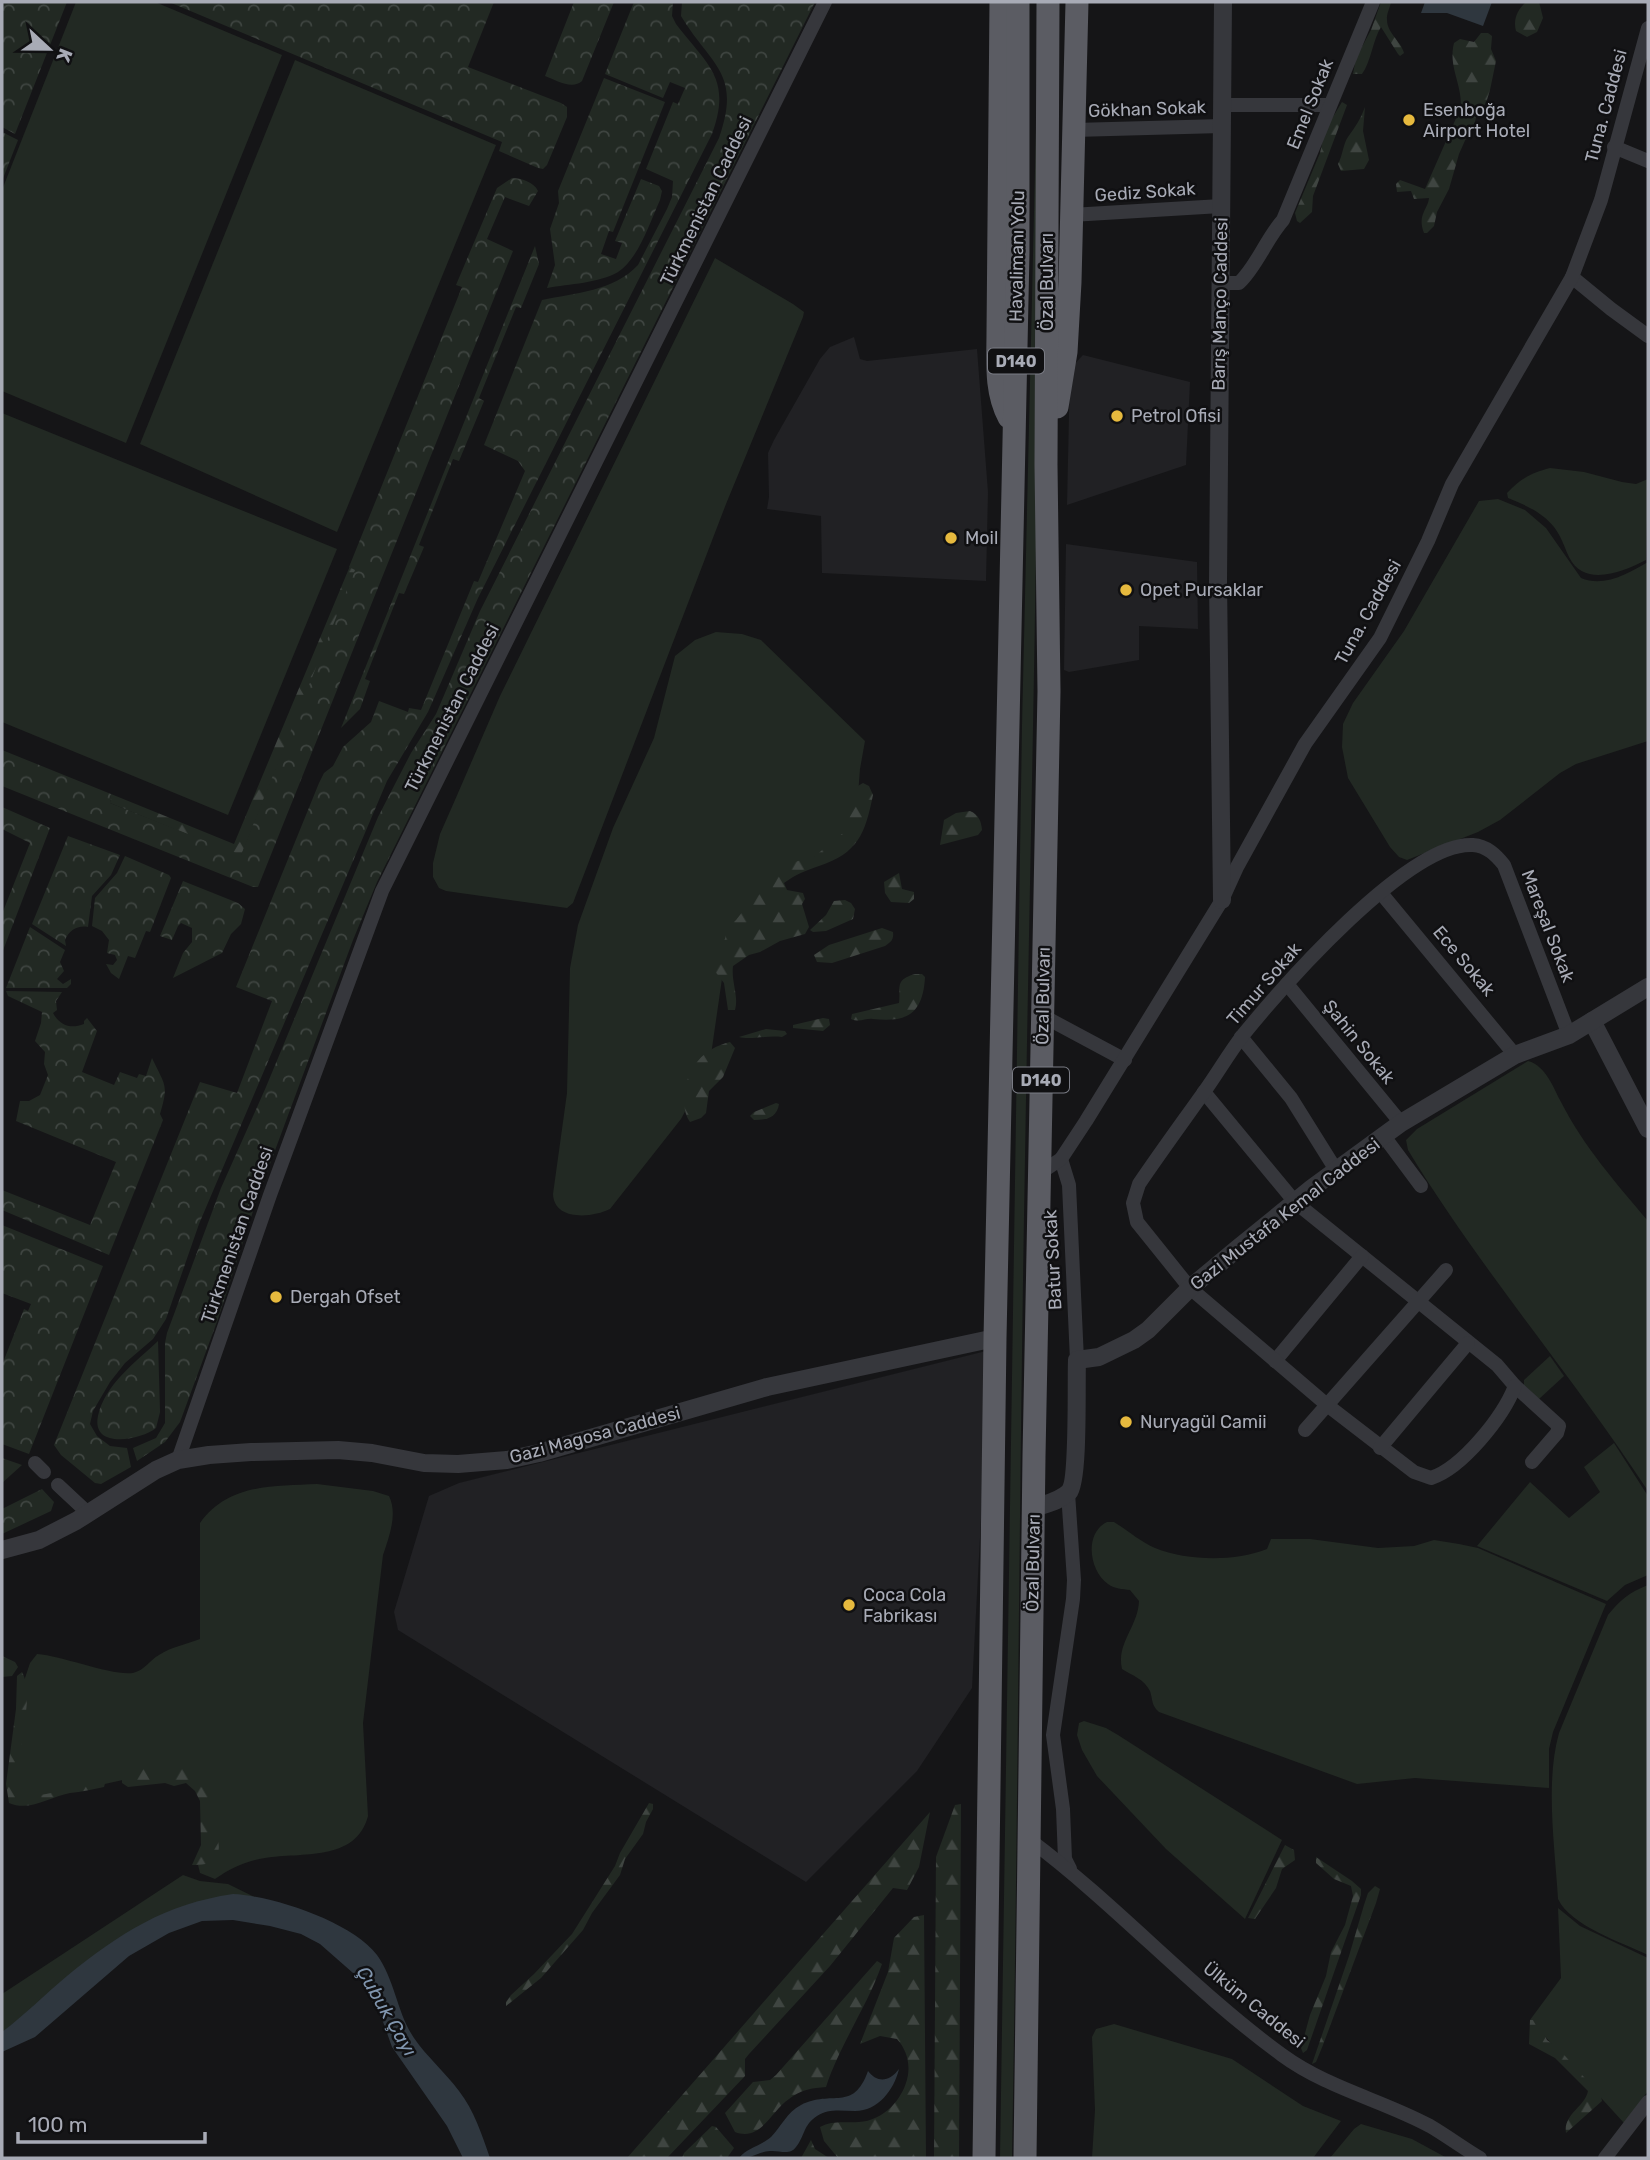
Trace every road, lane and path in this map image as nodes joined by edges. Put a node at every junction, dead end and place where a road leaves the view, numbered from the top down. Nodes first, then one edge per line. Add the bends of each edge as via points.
1 (825, 2) edge
2 (1001, 2) edge
3 (1018, 2) edge
4 (1048, 2) edge
5 (1077, 2) edge
6 (1223, 2) edge
7 (1373, 2) edge
8 (1648, 28) edge
9 (1644, 55) edge
10 (1222, 104) junction
11 (1330, 105) junction
12 (1222, 126) junction
13 (1074, 130) junction
14 (1614, 147) junction
15 (1648, 161) edge
16 (1221, 206) junction
17 (1071, 215) junction
18 (1572, 277) junction
19 (1221, 283) junction
20 (1648, 335) edge
21 (1015, 427) junction
22 (1046, 465) junction
23 (1474, 845) joint
24 (1381, 893) junction
25 (1222, 900) junction
26 (1287, 985) junction
27 (1648, 987) edge
28 (1042, 1016) junction
29 (1592, 1021) junction
30 (1569, 1035) junction
31 (1241, 1037) junction
32 (1516, 1055) junction
33 (1125, 1059) junction
34 (1204, 1092) junction
35 (1401, 1123) junction
36 (1648, 1129) edge
37 (1383, 1135) junction
38 (1061, 1159) junction
39 (1336, 1170) junction
40 (1040, 1173) junction
41 (1421, 1186) dead end
42 (1295, 1202) junction
43 (1362, 1255) junction
44 (1446, 1270) dead end
45 (1190, 1288) junction
46 (1417, 1302) junction
47 (995, 1338) junction
48 (1468, 1343) junction
49 (1077, 1360) junction
50 (1275, 1361) junction
51 (1515, 1387) junction
52 (1327, 1405) junction
53 (1305, 1430) dead end
54 (1380, 1448) junction
55 (178, 1460) junction
56 (1532, 1462) dead end
57 (58, 1485) dead end
58 (1068, 1493) junction
59 (1034, 1508) junction
60 (88, 1513) junction
61 (2, 1550) edge
62 (1030, 1840) junction
63 (1070, 1870) junction
64 (1648, 2102) edge
65 (985, 2158) edge
66 (1025, 2158) edge
67 (1480, 2158) edge
68 (1605, 2158) edge

1 - 55 street, Türkmenistan Caddesi via 379,898
2 - 21 highway via 999,381 1001,399
3 - 21 highway, Havalimanı Yolu / D140
4 - 22 highway, Özal Bulvarı / D140
5 - 13 highway
6 - 10 street, Barış Manço Caddesi
7 - 11 street, Emel Sokak
8 - 9 street, Tuna. Caddesi
9 - 14 street, Tuna. Caddesi
10 - 11 street
10 - 12 street, Barış Manço Caddesi
11 - 19 street, Emel Sokak via 1283,220 1246,276 1239,283
12 - 13 street, Gökhan Sokak
12 - 16 street, Barış Manço Caddesi
13 - 17 highway
14 - 15 street
14 - 18 street, Tuna. Caddesi via 1601,200
16 - 17 street, Gediz Sokak
16 - 19 street, Barış Manço Caddesi
17 - 22 highway via 1065,361
18 - 20 street
18 - 25 street, Tuna. Caddesi via 1451,484 1380,638 1305,744
19 - 25 street, Barış Manço Caddesi via 1217,581
21 - 47 highway, Havalimanı Yolu / D140
22 - 28 highway, Özal Bulvarı / D140 via 1049,691
23 - 24 street, Timur Sokak via 1431,856
23 - 30 street, Mareşal Sokak via 1490,851 1504,865
24 - 26 street, Timur Sokak
24 - 32 street, Ece Sokak
25 - 33 street, Tuna. Caddesi
26 - 31 street, Timur Sokak
26 - 35 street, Şahin Sokak
27 - 29 street, Gazi Mustafa Kemal Caddesi
28 - 33 street
28 - 40 highway, Özal Bulvarı / D140
29 - 30 street, Gazi Mustafa Kemal Caddesi
29 - 36 street
30 - 32 street, Gazi Mustafa Kemal Caddesi
31 - 34 street, Timur Sokak
31 - 39 street via 1291,1098
32 - 35 street, Gazi Mustafa Kemal Caddesi
33 - 38 street, Tuna. Caddesi
34 - 42 street
34 - 45 street, Timur Sokak via 1139,1184 1133,1203 1142,1231
35 - 37 street, Gazi Mustafa Kemal Caddesi
37 - 39 street, Gazi Mustafa Kemal Caddesi
37 - 41 street
38 - 40 street, Tuna. Caddesi
38 - 49 street, Batur Sokak via 1069,1185
39 - 42 street, Gazi Mustafa Kemal Caddesi
40 - 59 highway, Özal Bulvarı / D140
42 - 43 street
42 - 45 street, Gazi Mustafa Kemal Caddesi
43 - 46 street
43 - 50 street
44 - 46 street
45 - 49 street, Gazi Mustafa Kemal Caddesi via 1135,1340 1098,1357
45 - 50 street
46 - 48 street
46 - 52 street
47 - 55 street, Gazi Magosa Caddesi via 767,1387 507,1460 438,1464 338,1450 226,1453
47 - 65 highway, D140
48 - 51 street via 1504,1371
48 - 54 street
49 - 58 street via 1075,1477
50 - 52 street
51 - 54 street via 1494,1422 1440,1475 1422,1476
51 - 56 street via 1559,1426
52 - 53 street
52 - 54 street
55 - 60 street, Gazi Magosa Caddesi
57 - 60 street
58 - 59 street
58 - 63 street via 1073,1599 1053,1735 1065,1859
59 - 62 highway, Özal Bulvarı / D140
60 - 61 street, Gazi Magosa Caddesi via 39,1540
62 - 63 street, Ülküm Caddesi
62 - 66 highway, Özal Bulvarı / D140
63 - 67 street, Ülküm Caddesi via 1281,2054 1324,2080 1430,2126
64 - 68 street

